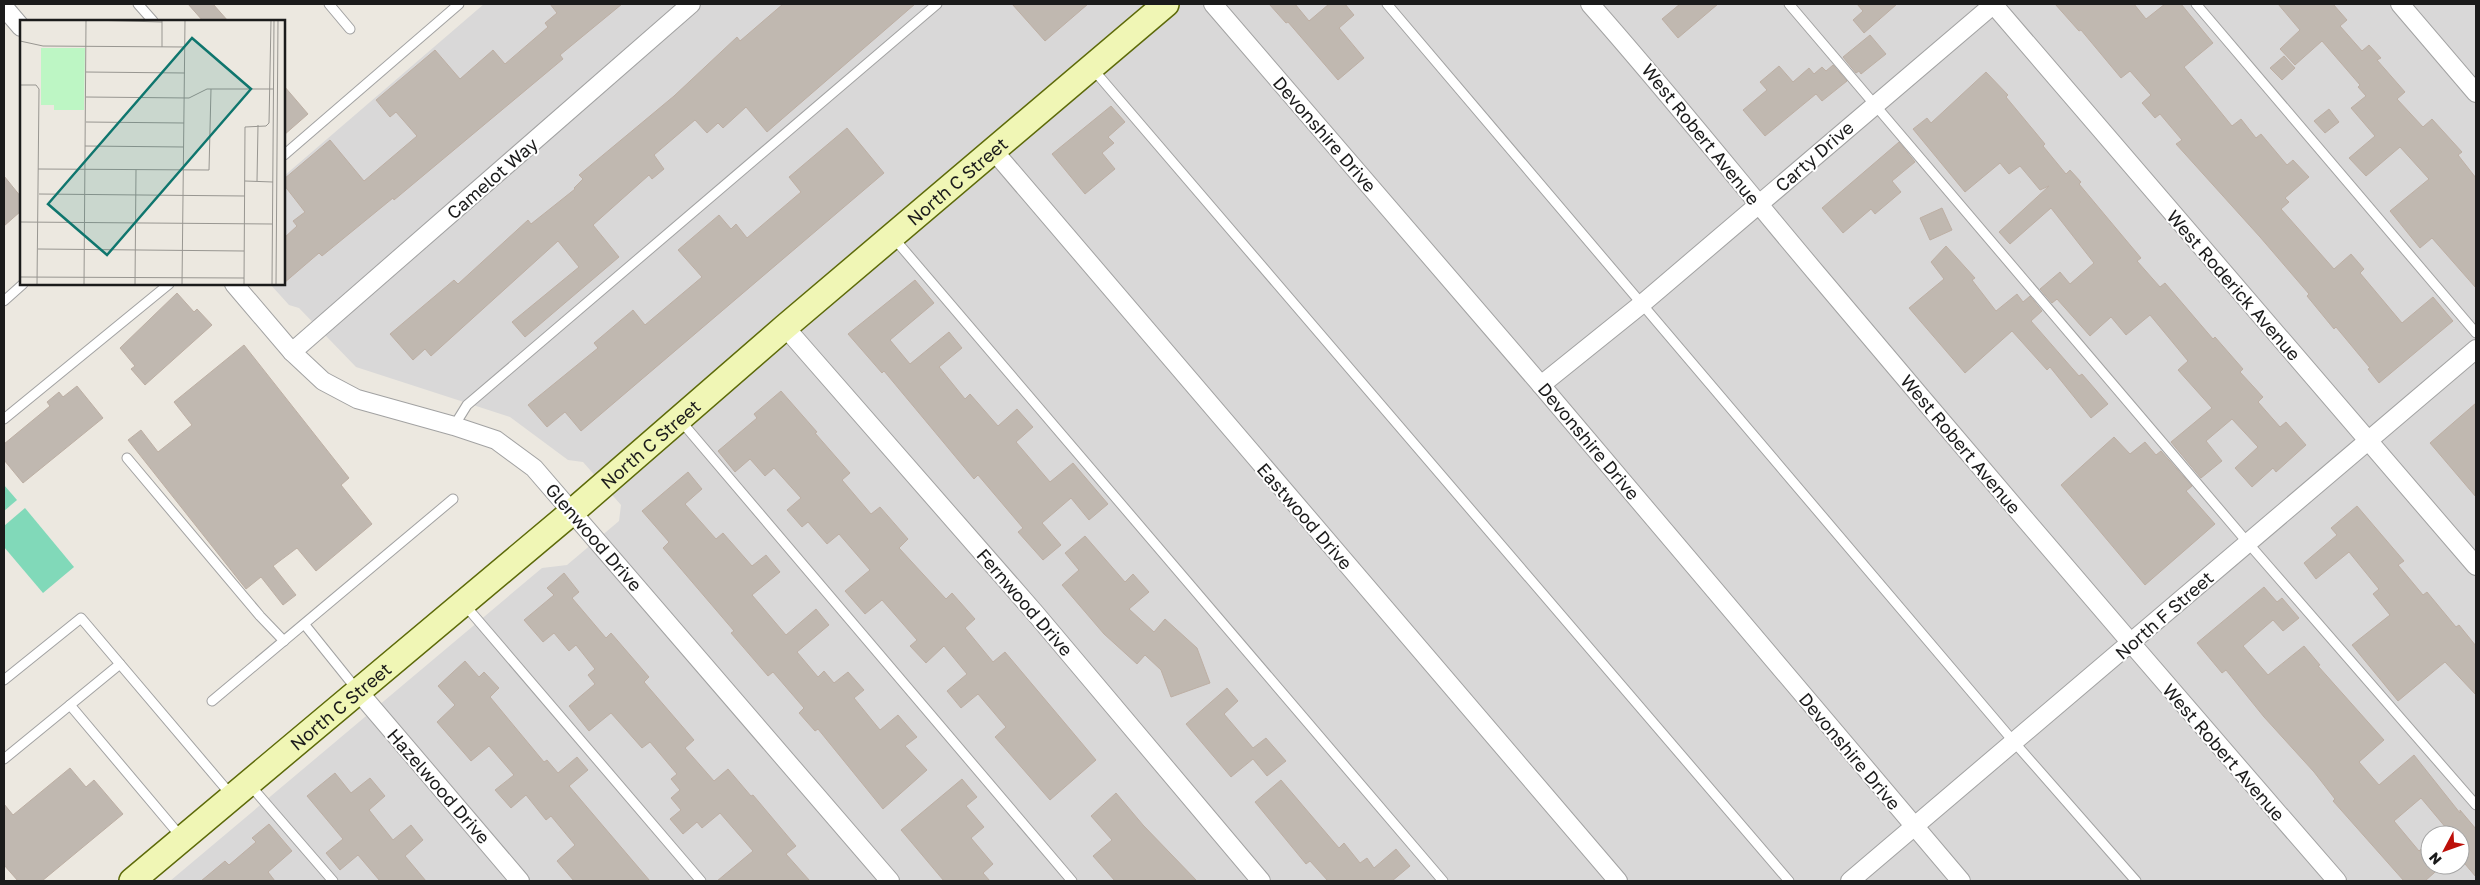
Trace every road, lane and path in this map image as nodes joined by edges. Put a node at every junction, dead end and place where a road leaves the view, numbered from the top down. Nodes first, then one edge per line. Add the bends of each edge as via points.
1 (138, 4) edge
2 (329, 4) edge
3 (458, 4) edge
4 (691, 4) edge
5 (937, 4) edge
6 (1166, 4) edge
7 (1213, 4) edge
8 (1386, 4) edge
9 (1590, 4) edge
10 (1789, 4) edge
11 (1994, 4) edge
12 (2196, 4) edge
13 (2400, 4) edge
14 (4, 6) edge
15 (152, 20) edge
16 (20, 26) edge
17 (350, 28) dead end
18 (1090, 66) junction
19 (2476, 93) edge
20 (1874, 104) junction
21 (993, 150) junction
22 (285, 154) edge
23 (1759, 205) junction
24 (892, 236) junction
25 (23, 285) edge
26 (168, 285) edge
27 (235, 285) edge
28 (4, 301) edge
29 (1643, 303) junction
30 (785, 326) junction
31 (2476, 333) edge
32 (2476, 349) edge
33 (292, 352) junction
34 (1541, 385) junction
35 (4, 419) edge
36 (680, 420) junction
37 (454, 426) junction
38 (2368, 441) junction
39 (127, 458) dead end
40 (453, 499) dead end
41 (572, 512) junction
42 (2248, 543) junction
43 (2476, 566) edge
44 (464, 604) junction
45 (305, 625) junction
46 (284, 641) junction
47 (2130, 644) junction
48 (120, 664) junction
49 (4, 680) edge
50 (358, 691) junction
51 (212, 701) dead end
52 (70, 705) junction
53 (2014, 742) junction
54 (4, 759) edge
55 (240, 789) junction
56 (2476, 805) edge
57 (1914, 827) junction
58 (182, 839) junction
59 (135, 881) edge
60 (333, 881) edge
61 (520, 881) edge
62 (701, 881) edge
63 (890, 881) edge
64 (1072, 881) edge
65 (1261, 881) edge
66 (1444, 881) edge
67 (1618, 881) edge
68 (1788, 881) edge
69 (1850, 881) edge
70 (1961, 881) edge
71 (2136, 881) edge
72 (2337, 881) edge

1 - 15 lane
2 - 17 lane
3 - 22 lane
4 - 33 street, Camelot Way
5 - 37 lane via 467,405
6 - 18 street, North C Street
7 - 34 street, Devonshire Drive
8 - 29 lane
9 - 23 street, West Robert Avenue via 1671,95
10 - 20 lane
11 - 20 street, Carty Drive
11 - 38 street, West Roderick Avenue
12 - 31 lane
13 - 19 street
14 - 16 street
18 - 21 street, North C Street
18 - 68 lane
20 - 23 street, Carty Drive
20 - 42 lane
21 - 24 street, North C Street
21 - 67 street, Eastwood Drive
23 - 29 street, Carty Drive
23 - 47 street, West Robert Avenue
24 - 30 street, North C Street
24 - 66 lane
25 - 28 lane
26 - 35 lane
27 - 33 street, Glenwood Drive
29 - 34 street, Carty Drive
29 - 53 lane
30 - 36 street, North C Street
30 - 65 street, Fernwood Drive via 1028,605
32 - 38 street, North F Street
33 - 37 street, Glenwood Drive via 323,381 357,399
34 - 57 street, Devonshire Drive
36 - 41 street, North C Street
36 - 64 lane
37 - 41 street, Glenwood Drive via 496,440 534,468
38 - 42 street, North F Street
38 - 43 street, West Roderick Avenue
39 - 46 lane
40 - 45 lane
41 - 44 street, North C Street
41 - 63 street, Glenwood Drive
42 - 47 street, North F Street
42 - 56 lane
44 - 50 street, North C Street
44 - 62 lane
45 - 46 lane
45 - 50 lane
46 - 51 lane
47 - 53 street, North F Street
47 - 72 street, West Robert Avenue
48 - 49 lane via 81,618
48 - 52 lane
48 - 55 lane
50 - 55 street, North C Street
50 - 61 street, Hazelwood Drive
52 - 54 lane
52 - 58 lane
53 - 57 street, North F Street
53 - 71 lane
55 - 58 street, North C Street
55 - 60 lane
57 - 69 street, North F Street
57 - 70 street, Devonshire Drive
58 - 59 street, North C Street

